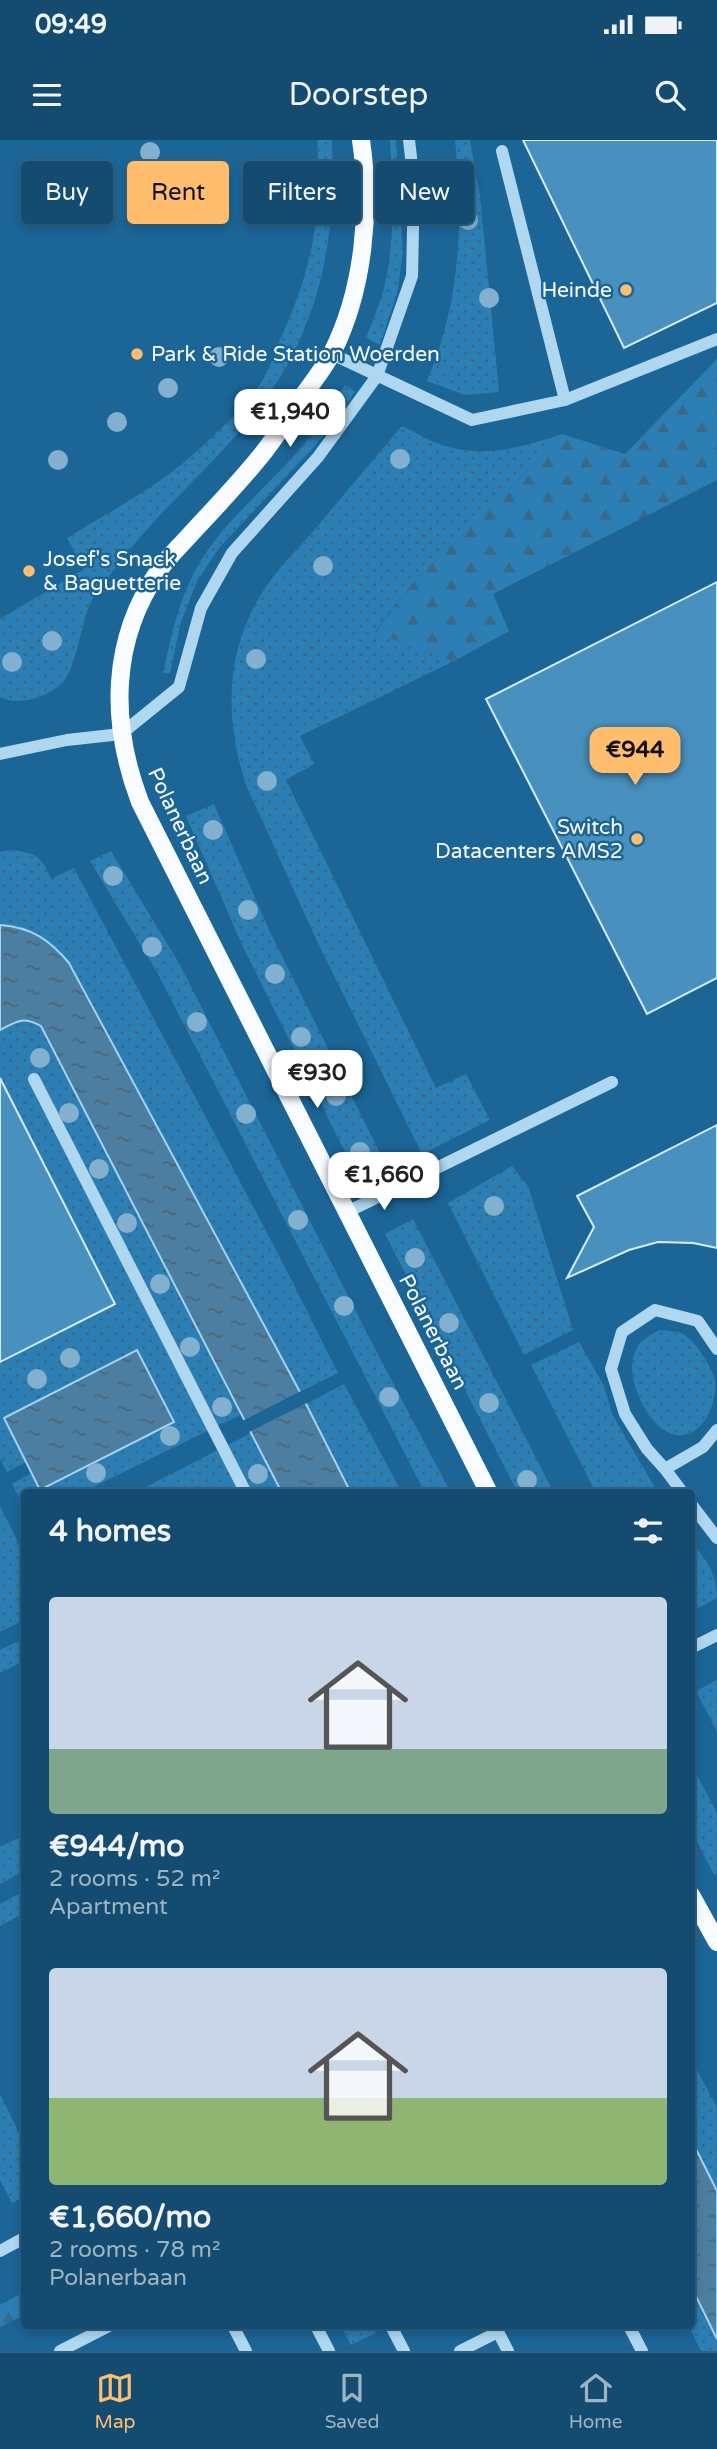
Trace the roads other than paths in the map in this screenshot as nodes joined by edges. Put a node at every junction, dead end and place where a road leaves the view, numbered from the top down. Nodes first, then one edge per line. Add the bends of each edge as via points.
1 (361, 140) edge
2 (409, 140) edge
3 (502, 151) dead end
4 (717, 339) edge
5 (332, 354) junction
6 (377, 376) junction
7 (565, 400) junction
8 (121, 734) junction
9 (0, 754) edge
10 (34, 1079) dead end
11 (612, 1082) dead end
12 (347, 1212) junction
13 (717, 1349) edge
14 (717, 1430) edge
15 (665, 1469) junction
16 (244, 1489) edge
17 (487, 1489) edge
18 (680, 1489) edge
19 (695, 1509) edge
20 (717, 1538) edge
21 (717, 1635) edge
22 (695, 1646) edge
23 (695, 1903) edge
24 (717, 1942) edge
25 (21, 2240) edge
26 (0, 2251) edge
27 (103, 2329) edge
28 (235, 2329) edge
29 (318, 2329) edge
30 (393, 2329) edge
31 (497, 2329) edge
32 (631, 2329) edge
33 (60, 2351) edge
34 (246, 2351) edge
35 (329, 2351) edge
36 (404, 2351) edge
37 (460, 2351) edge
38 (508, 2351) edge
39 (642, 2351) edge

1 - 5 main road, Polanerbaan via 364,246
2 - 6 street via 414,183 412,276
3 - 7 street
4 - 7 street
5 - 6 street
5 - 8 main road, Polanerbaan via 260,457 160,568 139,605 126,640 119,687
6 - 7 street via 472,420
6 - 8 street via 318,457 232,553 201,608 179,687
8 - 9 street
8 - 12 main road, Polanerbaan via 140,802
10 - 16 street
11 - 12 street
12 - 17 main road, Polanerbaan
13 - 15 street via 698,1321 654,1310 622,1332 611,1369 625,1414
14 - 15 street via 703,1447
15 - 18 street
19 - 20 street
21 - 22 street
23 - 24 main road
25 - 26 street
27 - 33 street
28 - 34 street
29 - 35 street
30 - 36 street
31 - 37 street
31 - 38 street
32 - 39 street

